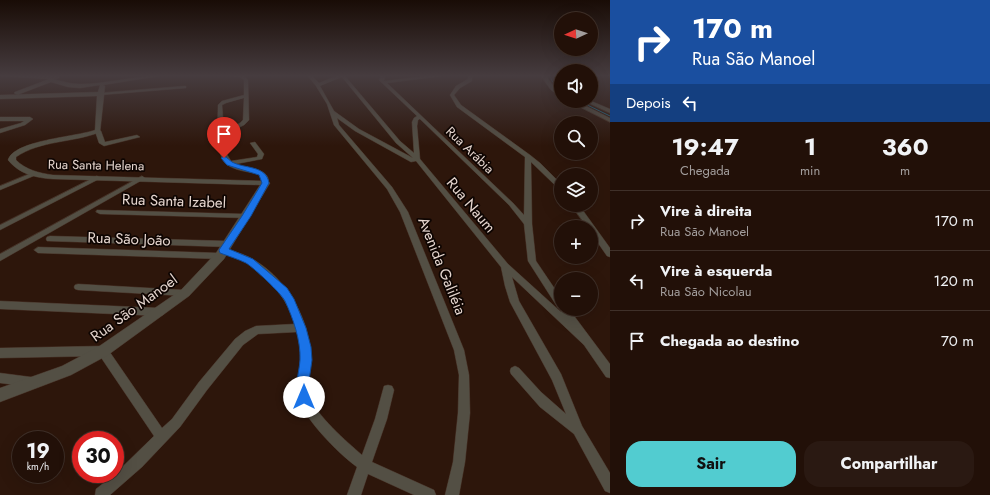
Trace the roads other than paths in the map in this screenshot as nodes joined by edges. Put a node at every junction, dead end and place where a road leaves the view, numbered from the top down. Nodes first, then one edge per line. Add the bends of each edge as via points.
1 (100, 99) edge
2 (237, 99) edge
3 (247, 99) edge
4 (326, 99) edge
5 (362, 99) edge
6 (401, 99) edge
7 (453, 99) edge
8 (598, 106) edge
9 (585, 108) edge
10 (610, 111) edge
11 (332, 112) junction
12 (420, 117) junction
13 (0, 119) edge
14 (610, 120) edge
15 (0, 131) edge
16 (98, 131) junction
17 (221, 134) junction
18 (137, 137) dead end
19 (253, 143) dead end
20 (528, 156) junction
21 (417, 159) junction
22 (229, 163) junction
23 (423, 167) junction
24 (34, 174) junction
25 (97, 178) junction
26 (142, 178) junction
27 (554, 181) edge
28 (266, 183) junction
29 (0, 188) edge
30 (100, 212) dead end
31 (580, 212) edge
32 (246, 216) junction
33 (528, 224) junction
34 (0, 228) edge
35 (50, 239) dead end
36 (38, 250) dead end
37 (224, 250) junction
38 (610, 254) edge
39 (0, 258) edge
40 (505, 266) junction
41 (78, 287) dead end
42 (185, 293) junction
43 (554, 294) edge
44 (0, 305) edge
45 (160, 312) junction
46 (569, 316) edge
47 (300, 328) junction
48 (587, 342) junction
49 (102, 351) junction
50 (0, 353) edge
51 (515, 371) dead end
52 (610, 373) edge
53 (0, 378) edge
54 (36, 383) junction
55 (388, 390) dead end
56 (0, 395) edge
57 (578, 430) junction
58 (162, 438) junction
59 (364, 464) junction
60 (610, 486) edge
61 (101, 494) dead end
62 (354, 495) edge
63 (428, 495) edge
64 (452, 495) edge
65 (607, 495) edge

1 - 16 street
2 - 17 street via 221,104
3 - 17 street via 246,120
4 - 11 street, Avenida Galiléia
5 - 21 street, Rua Naum via 398,142
6 - 12 street, Rua Arábia
7 - 20 street via 467,113
8 - 10 street
9 - 14 street
11 - 23 street
11 - 64 street, Avenida Galiléia via 337,125 390,188 404,212 460,350 464,375 464,413 459,462
12 - 21 street via 413,124 418,150
12 - 33 street, Rua Arábia via 511,204
13 - 15 street via 30,119 23,124
16 - 18 street via 104,144
16 - 24 street, Rua Santa Helena via 79,138 24,148 13,156 12,160 16,164
17 - 22 street via 224,158
19 - 22 street via 261,154 260,158
20 - 27 street
20 - 33 street
21 - 23 street, Rua Naum
22 - 28 street via 262,173
23 - 40 street, Rua Naum
24 - 25 street, Rua Santa Helena
24 - 29 street
25 - 26 street, Rua Santa Helena
25 - 34 street
26 - 28 street, Rua Santa Helena
26 - 39 street
28 - 32 street, Rua São Manoel
30 - 32 street, Rua Santa Izabel
31 - 38 street
32 - 37 street, Rua São Manoel
33 - 43 street via 532,261
35 - 37 street, Rua São João
36 - 37 street, Rua São João
37 - 42 street, Rua São Manoel
37 - 47 street via 249,261 283,291 289,299
40 - 48 street, Rua Naum
40 - 57 street via 515,302 556,378
41 - 42 street
42 - 45 street, Rua São Manoel
44 - 45 street
45 - 49 street, Rua São Manoel
46 - 48 street
47 - 58 street via 256,330 249,334 239,342
47 - 59 street via 306,360 302,388 310,410 330,433
48 - 52 street
49 - 50 street
49 - 54 street, Rua São Manoel via 66,372
49 - 58 street
51 - 57 street via 531,393 554,414
53 - 54 street
54 - 56 street, Rua São Manoel
55 - 59 street via 381,419
57 - 60 street
58 - 61 street
59 - 62 street
59 - 63 street
60 - 65 street

